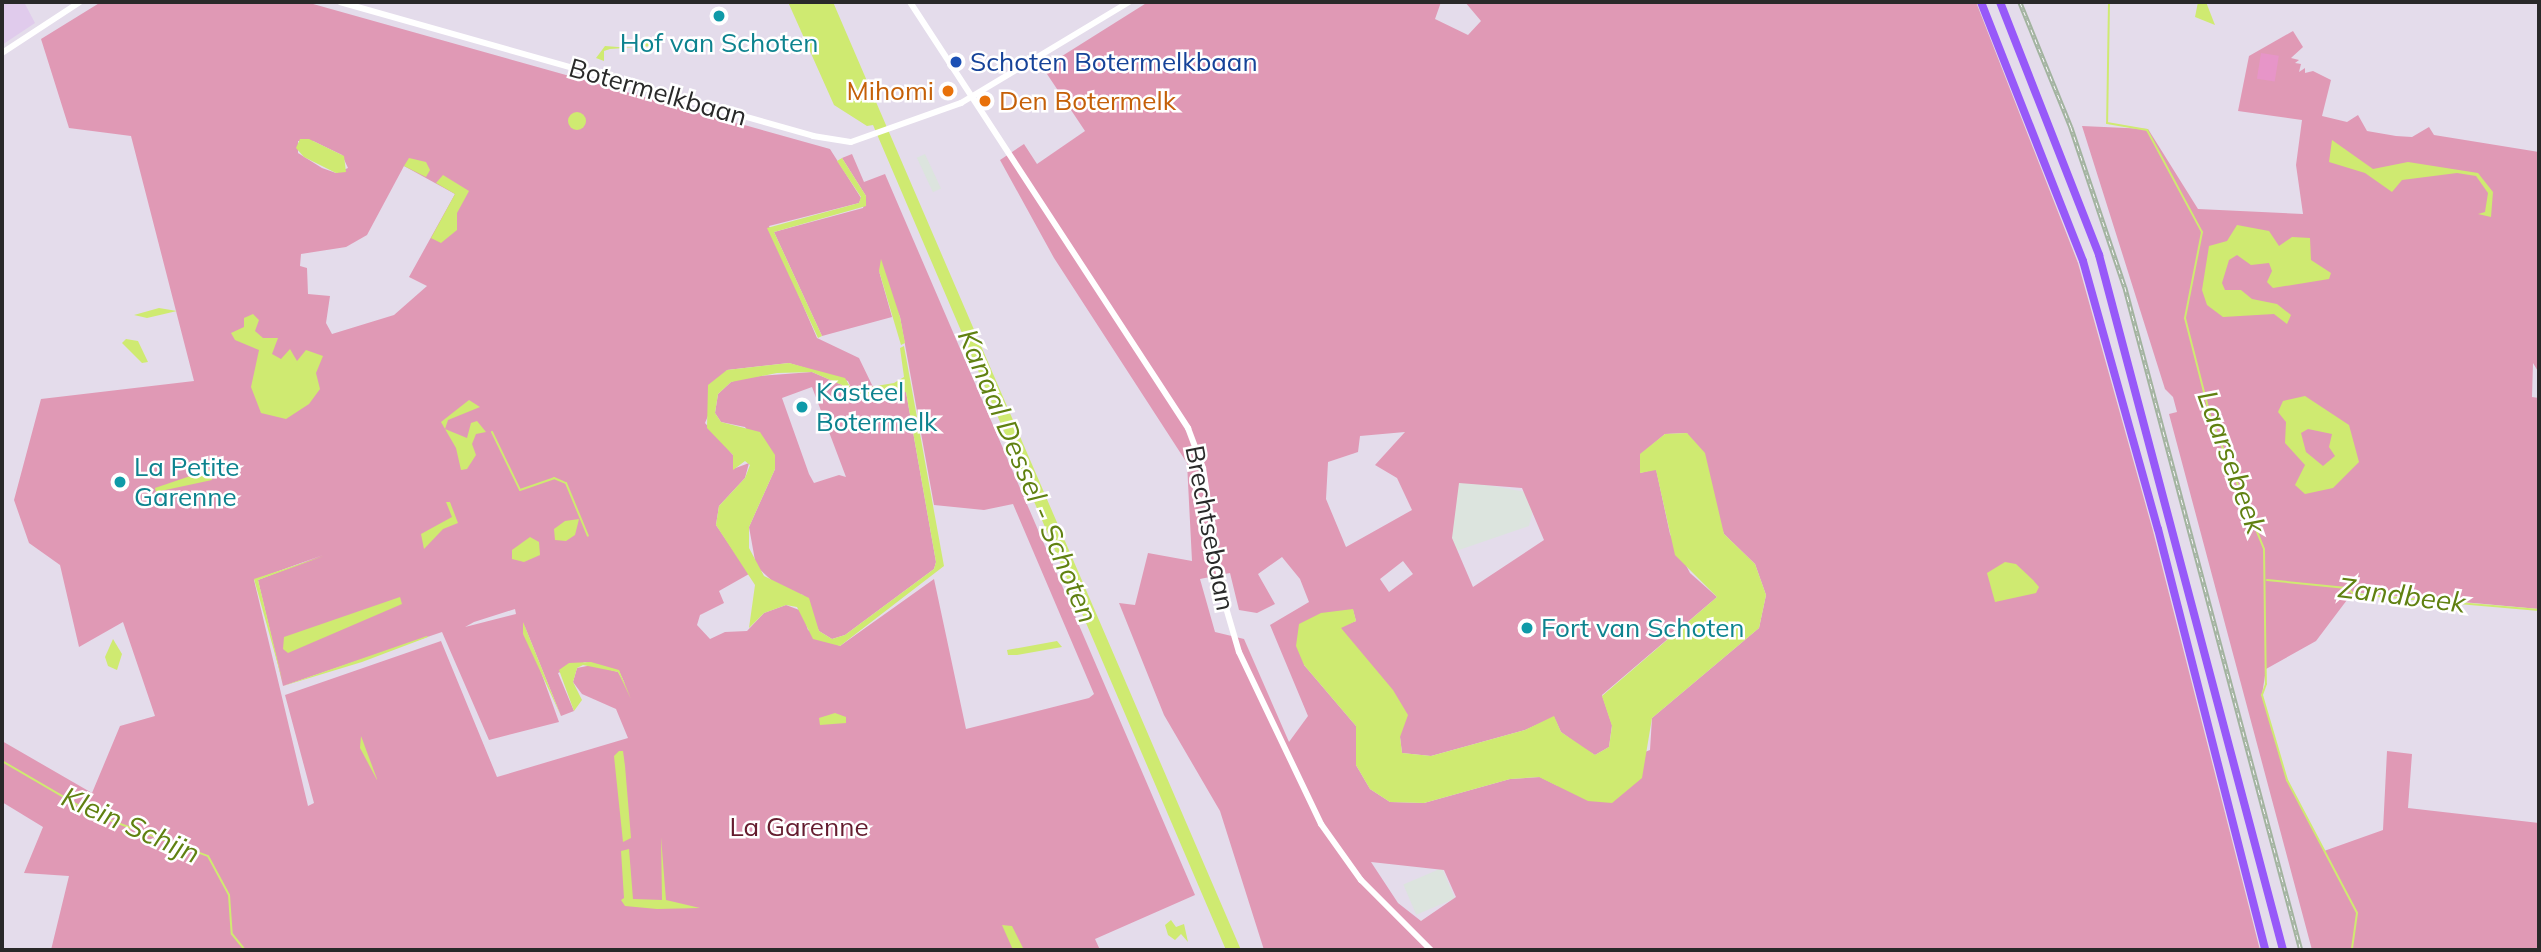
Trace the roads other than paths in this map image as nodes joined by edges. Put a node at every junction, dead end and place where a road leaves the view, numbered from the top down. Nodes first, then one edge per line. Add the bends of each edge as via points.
1 (80, 2) edge
2 (340, 2) edge
3 (910, 2) edge
4 (1129, 2) edge
5 (1981, 2) edge
6 (2000, 2) edge
7 (2, 53) edge
8 (972, 97) junction
9 (1431, 950) edge
10 (2265, 950) edge
11 (2283, 950) edge

1 - 7 main road
2 - 8 main road, Botermelkbaan via 820,138 851,142 940,113
3 - 8 main road, Brechtsebaan
4 - 8 main road, Botermelkbaan
5 - 10 highway via 2083,261 2158,529
6 - 11 highway via 2099,255
8 - 9 main road, Brechtsebaan via 1188,428 1203,468 1232,633 1321,824 1361,880

